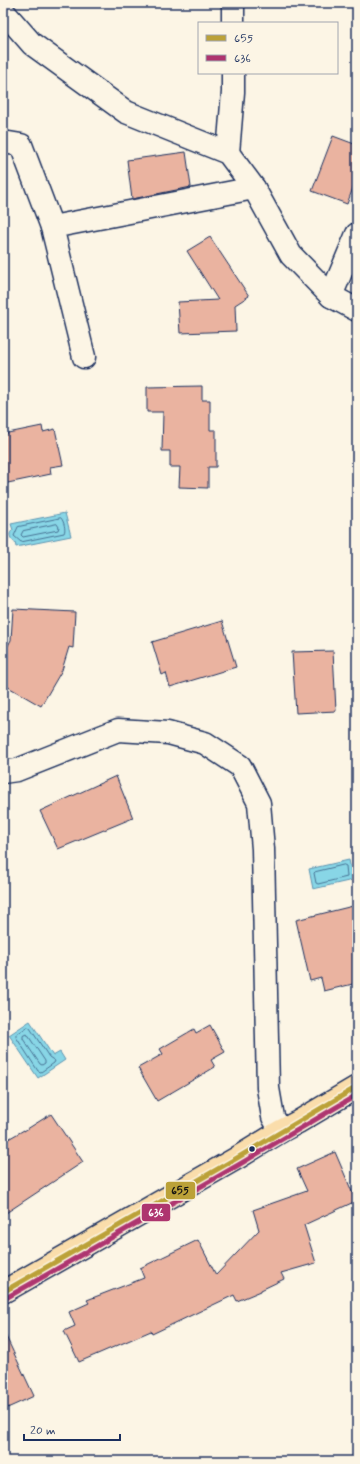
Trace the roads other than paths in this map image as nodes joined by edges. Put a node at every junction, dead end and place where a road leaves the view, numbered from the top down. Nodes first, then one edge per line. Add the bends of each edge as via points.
1 (233, 3) edge
2 (3, 11) edge
3 (233, 22) edge
4 (233, 74) edge
5 (3, 142) edge
6 (228, 153) junction
7 (254, 188) junction
8 (52, 227) junction
9 (357, 234) edge
10 (331, 296) junction
11 (357, 310) edge
12 (84, 358) dead end
13 (3, 772) edge
14 (357, 1087) edge
15 (281, 1131) junction
16 (3, 1292) edge

1 - 3 street
2 - 6 street via 32,44 126,112
4 - 6 street
5 - 8 street via 21,145
6 - 7 street
7 - 8 street
7 - 10 street via 291,255
8 - 12 street
9 - 10 street
10 - 11 street
13 - 15 street via 17,770 118,730 168,733 205,744 240,766 259,803 263,849 268,1088 274,1117
14 - 15 main road
15 - 16 main road

